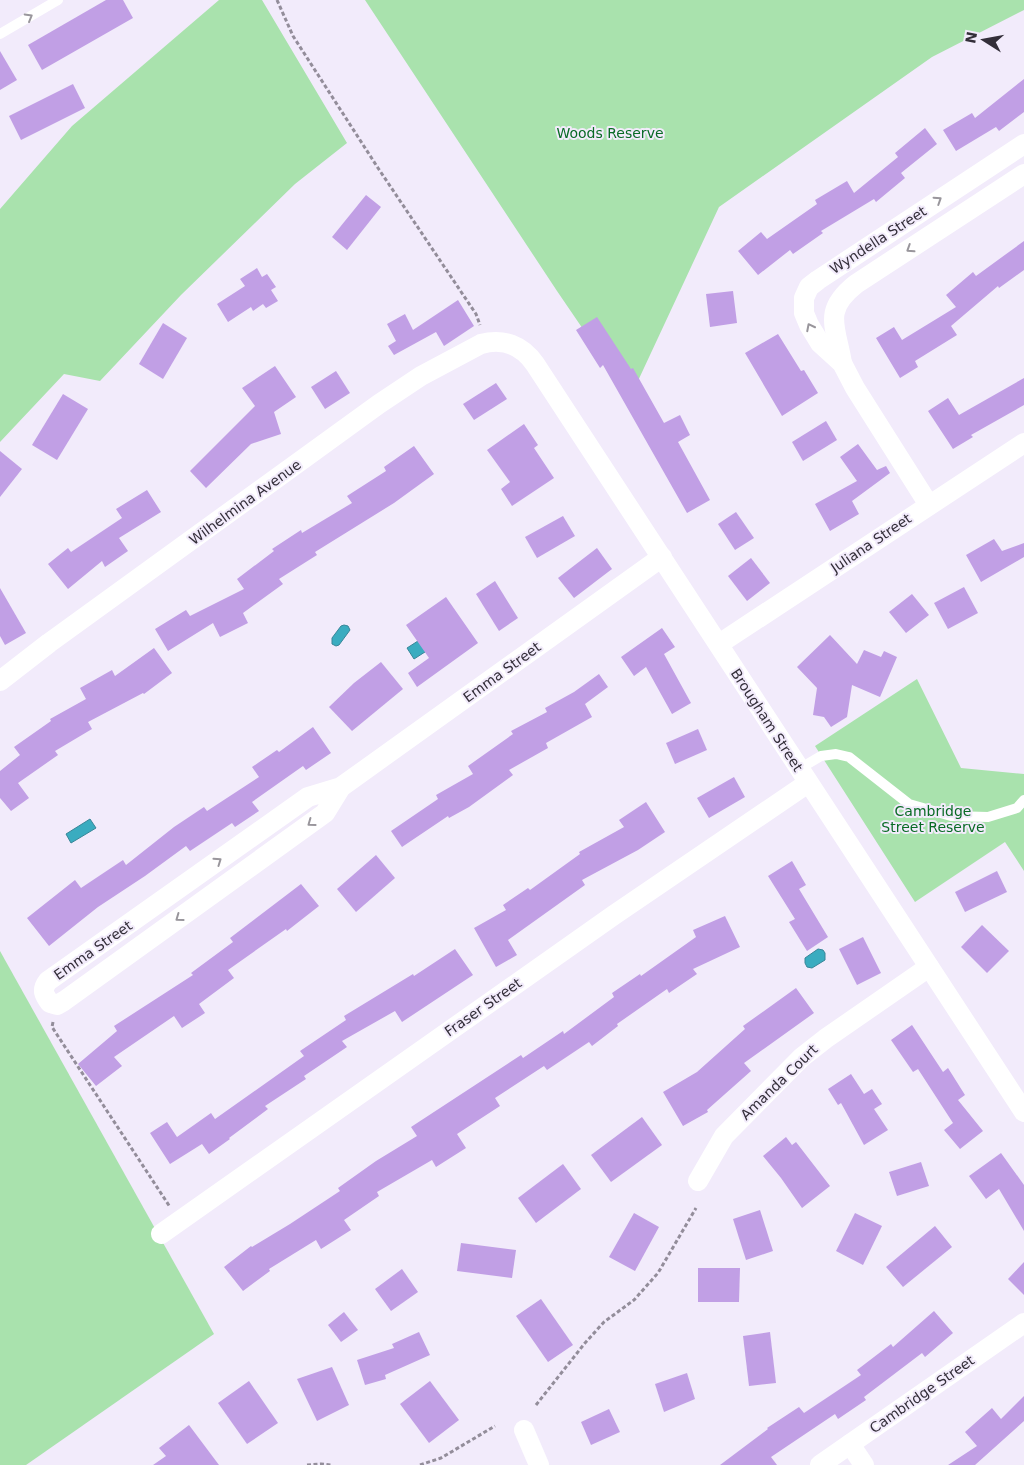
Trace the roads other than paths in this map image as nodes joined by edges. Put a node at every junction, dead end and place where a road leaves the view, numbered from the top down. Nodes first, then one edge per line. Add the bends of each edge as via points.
1 (58, 0) edge
2 (0, 34) edge
3 (1024, 144) edge
4 (1024, 174) edge
5 (493, 342) joint
6 (842, 363) junction
7 (1024, 443) edge
8 (929, 505) junction
9 (662, 557) junction
10 (719, 644) junction
11 (0, 681) edge
12 (804, 776) junction
13 (1024, 800) edge
14 (929, 967) junction
15 (57, 1005) road end
16 (1024, 1112) edge
17 (698, 1182) dead end
18 (161, 1234) dead end
19 (1024, 1323) edge
20 (524, 1430) dead end
21 (850, 1444) junction
22 (539, 1465) edge
23 (820, 1465) edge
24 (864, 1465) edge

2 -> 1 lane
6 -> 3 street, Wyndella Street via 820,343 809,326 804,313 804,298 809,287
4 -> 6 street, Wyndella Street via 843,294 835,310 834,327
5 - 9 street, Brougham Street via 516,346 531,358
5 - 11 street, Wilhelmina Avenue via 461,353 379,404
6 - 8 street, Wyndella Street
7 - 8 street, Juliana Street
8 - 10 street, Juliana Street
9 - 10 street, Brougham Street
9 - 15 street, Emma Street via 341,786 325,813
10 - 12 street, Brougham Street
12 - 13 lane via 821,756 836,754 849,757 909,804 951,816 988,817 1017,808
12 - 14 street, Brougham Street
12 - 18 street, Fraser Street via 614,915
14 - 16 street, Brougham Street
14 - 17 street, Amanda Court via 802,1057 724,1136
19 - 21 street, Cambridge Street
20 - 22 street
21 - 23 street, Cambridge Street
21 - 24 street

